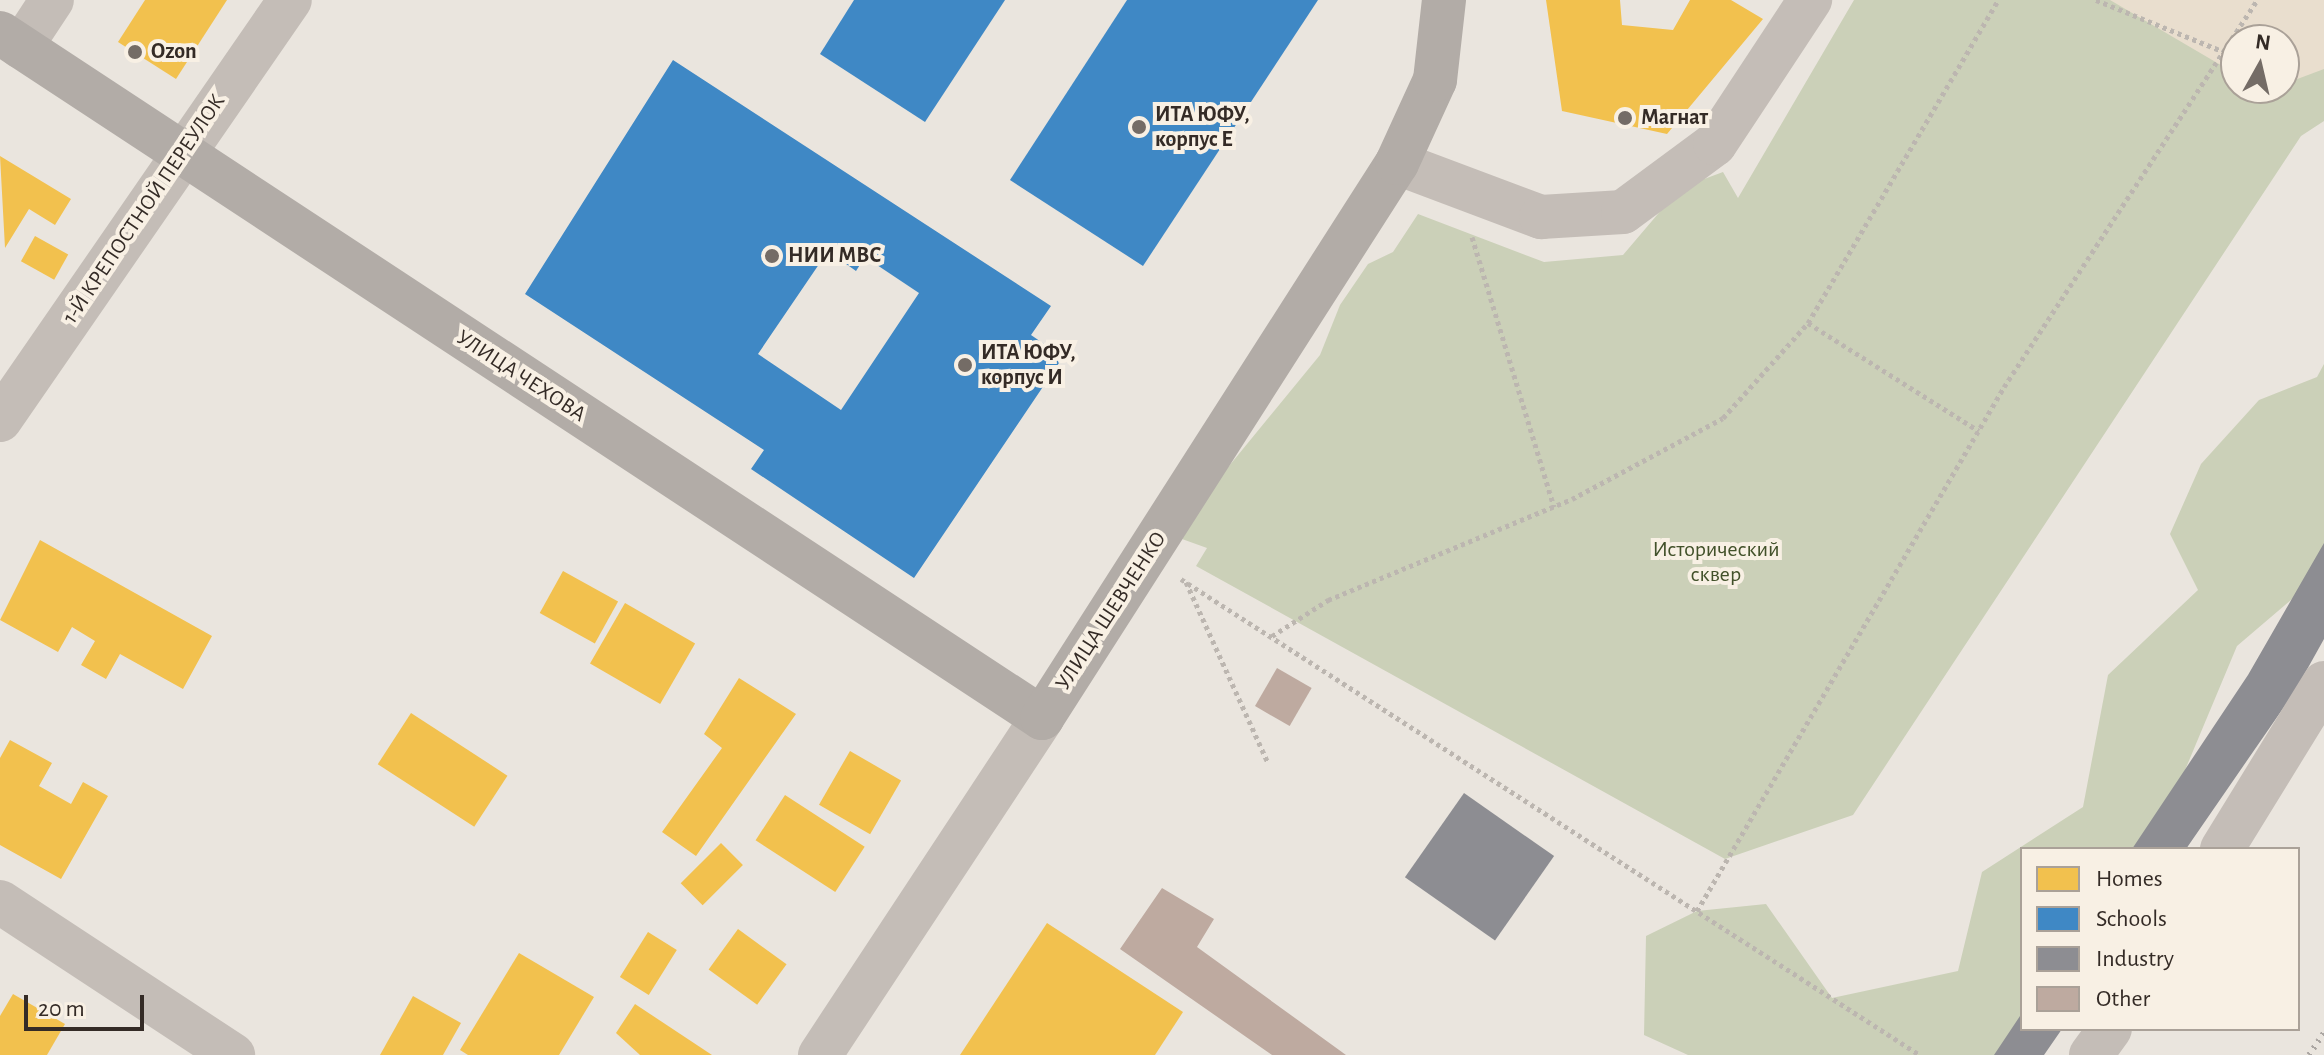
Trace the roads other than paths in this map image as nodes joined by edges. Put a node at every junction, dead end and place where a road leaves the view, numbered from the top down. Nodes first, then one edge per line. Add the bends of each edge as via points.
1 (52, 0) edge
2 (290, 0) edge
3 (1444, 0) edge
4 (1810, 0) edge
5 (10, 40) edge
6 (181, 152) junction
7 (1397, 163) junction
8 (0, 420) edge
9 (2324, 683) edge
10 (1042, 718) junction
11 (2223, 847) edge
12 (0, 902) edge
13 (2109, 1031) edge
14 (233, 1055) edge
15 (820, 1055) edge
16 (2091, 1055) edge

1 - 5 street
2 - 6 street, 1-Й КРЕПОСТНОЙ ПЕРЕУЛОК
3 - 7 main road, УЛИЦА ШЕВЧЕНКО via 1435,80
4 - 7 street via 1715,144 1623,212 1541,217
5 - 6 main road, УЛИЦА ЧЕХОВА
6 - 8 street, 1-Й КРЕПОСТНОЙ ПЕРЕУЛОК
6 - 10 main road, УЛИЦА ЧЕХОВА
7 - 10 main road, УЛИЦА ШЕВЧЕНКО
9 - 11 street
10 - 15 street, УЛИЦА ШЕВЧЕНКО
12 - 14 street
13 - 16 street

